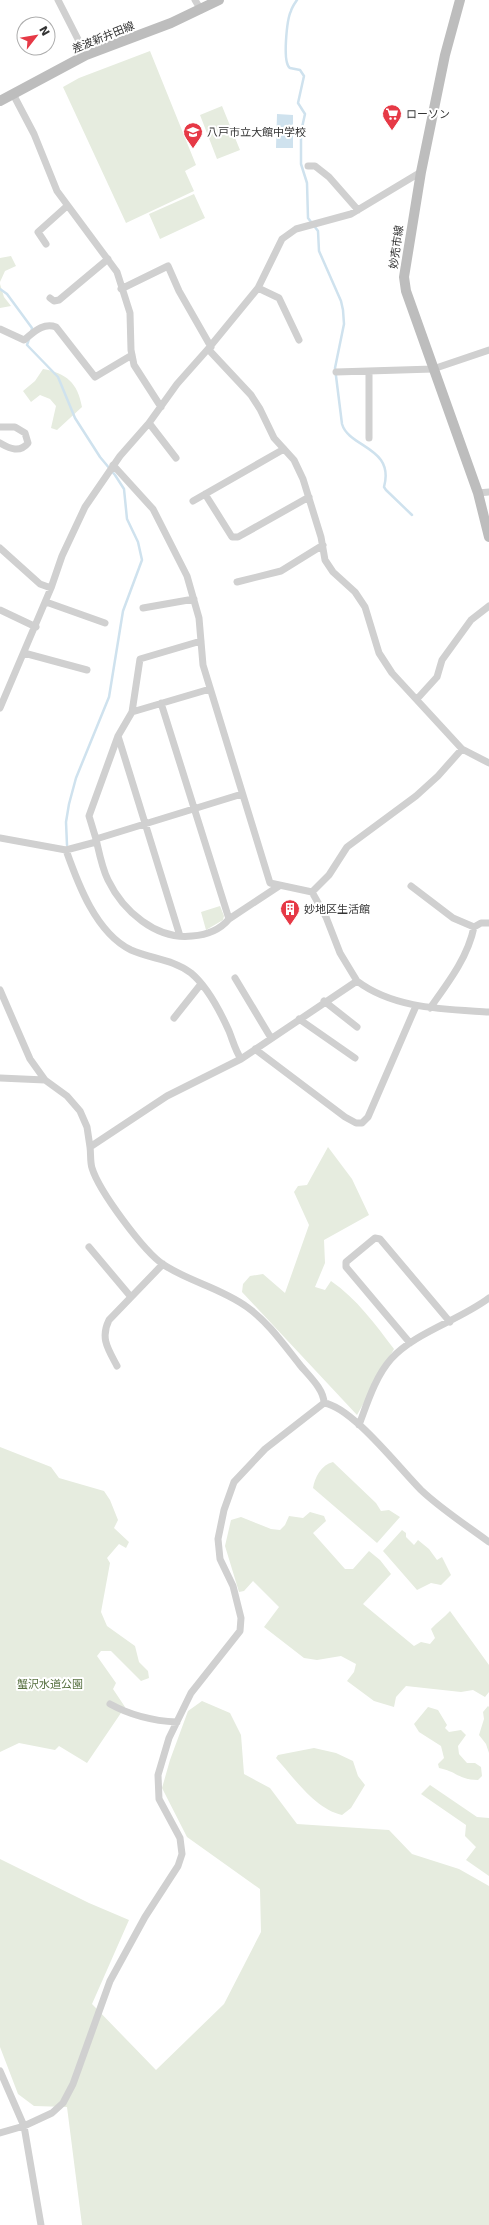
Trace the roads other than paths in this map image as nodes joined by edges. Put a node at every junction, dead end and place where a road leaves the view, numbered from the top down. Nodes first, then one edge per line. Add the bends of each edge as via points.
1 (58, 0) edge
2 (195, 0) edge
3 (219, 0) edge
4 (460, 0) edge
5 (201, 10) junction
6 (86, 56) junction
7 (13, 94) junction
8 (0, 101) edge
9 (308, 166) dead end
10 (421, 172) junction
11 (67, 206) junction
12 (358, 210) junction
13 (46, 244) dead end
14 (108, 259) junction
15 (258, 288) junction
16 (122, 289) junction
17 (50, 298) dead end
18 (0, 329) edge
19 (299, 340) dead end
20 (209, 348) junction
21 (489, 350) edge
22 (132, 355) junction
23 (433, 369) junction
24 (369, 371) junction
25 (336, 372) dead end
26 (161, 407) junction
27 (149, 423) junction
28 (0, 427) edge
29 (369, 438) dead end
30 (0, 443) edge
31 (284, 449) junction
32 (176, 458) dead end
33 (113, 465) junction
34 (489, 492) edge
35 (478, 493) junction
36 (205, 494) junction
37 (309, 497) junction
38 (193, 501) dead end
39 (489, 537) edge
40 (323, 545) junction
41 (0, 548) edge
42 (237, 582) dead end
43 (51, 588) junction
44 (194, 599) junction
45 (46, 602) junction
46 (489, 606) edge
47 (143, 608) dead end
48 (0, 610) edge
49 (104, 623) dead end
50 (36, 627) junction
51 (200, 641) junction
52 (24, 653) junction
53 (87, 670) dead end
54 (210, 689) junction
55 (417, 698) junction
56 (161, 703) junction
57 (0, 708) edge
58 (132, 712) junction
59 (118, 736) junction
60 (462, 749) junction
61 (489, 763) edge
62 (242, 794) junction
63 (195, 808) junction
64 (146, 824) junction
65 (0, 838) edge
66 (96, 841) junction
67 (66, 850) junction
68 (279, 886) junction
69 (410, 886) dead end
70 (312, 892) junction
71 (228, 919) junction
72 (489, 923) edge
73 (474, 927) junction
74 (180, 936) junction
75 (235, 978) dead end
76 (357, 980) junction
77 (201, 984) junction
78 (0, 990) edge
79 (324, 1001) junction
80 (416, 1006) junction
81 (430, 1008) junction
82 (489, 1012) edge
83 (174, 1018) dead end
84 (299, 1018) junction
85 (357, 1027) dead end
86 (271, 1038) junction
87 (255, 1049) junction
88 (355, 1058) dead end
89 (241, 1059) junction
90 (0, 1078) edge
91 (45, 1080) junction
92 (90, 1147) junction
93 (89, 1247) dead end
94 (163, 1264) junction
95 (131, 1297) junction
96 (489, 1298) edge
97 (450, 1322) junction
98 (410, 1343) junction
99 (117, 1366) dead end
100 (324, 1402) junction
101 (358, 1425) junction
102 (488, 1539) edge
103 (110, 1704) dead end
104 (177, 1722) junction
105 (1, 2074) edge
106 (24, 2126) junction
107 (0, 2133) edge
108 (41, 2225) edge

1 - 6 street
2 - 5 street
3 - 5 main road, 差波新井田線
4 - 10 main road, 妙売市線 via 445,55
5 - 6 main road, 差波新井田線
6 - 7 main road, 差波新井田線
7 - 8 main road, 差波新井田線
7 - 11 street via 34,134 57,191
9 - 12 street via 315,166 329,177
10 - 12 street
10 - 23 main road, 妙売市線 via 404,277 406,290
11 - 13 street via 38,232
11 - 14 street
12 - 15 street via 296,229 286,235
14 - 16 street via 117,272
14 - 17 street via 59,300 54,301
15 - 19 street via 279,298
15 - 20 street
16 - 20 street via 168,266
16 - 22 street via 130,313
18 - 22 street via 24,340 43,327 56,327 95,377
20 - 26 street via 177,384
20 - 31 street via 251,395 274,438
21 - 23 street
22 - 26 street via 134,365
23 - 24 street
23 - 35 main road, 妙売市線
24 - 25 street
24 - 29 street
26 - 27 street
27 - 32 street
27 - 33 street
28 - 30 street via 15,427 25,433 28,443 18,450
31 - 36 street
31 - 37 street via 294,460
33 - 43 street via 85,507 62,556
33 - 44 street via 153,509 187,576
34 - 35 street
35 - 39 main road, 妙売市線
36 - 37 street via 232,537 238,537
36 - 38 street
37 - 40 street
40 - 42 street via 280,571
40 - 55 street via 325,560 332,572 355,592 365,607 379,653 392,673
41 - 43 street via 40,584
43 - 45 street
44 - 47 street
44 - 51 street via 199,618
45 - 49 street
45 - 50 street
46 - 55 street via 471,620 442,660 437,677
48 - 50 street
50 - 52 street
51 - 54 street
51 - 58 street via 140,659
52 - 53 street
52 - 57 street
54 - 56 street
54 - 62 street
55 - 60 street
56 - 58 street
56 - 63 street
58 - 59 street
59 - 64 street
59 - 66 street via 89,816
60 - 61 street
60 - 70 street via 416,796 347,847 329,875
62 - 63 street
62 - 68 street via 270,883
63 - 64 street
63 - 71 street
64 - 66 street
64 - 74 street
65 - 67 street
66 - 67 street
66 - 74 street via 108,880 132,913 145,924
67 - 77 street via 82,894 109,933 130,949 175,962
68 - 70 street
68 - 71 street
69 - 73 street via 453,918
70 - 76 street via 318,900 340,953
71 - 74 street via 224,925 206,935
72 - 73 street via 481,922
73 - 81 street via 473,935 454,975
75 - 86 street
76 - 79 street
76 - 80 street via 369,990
77 - 83 street
77 - 89 street via 225,1021 234,1049
78 - 91 street via 30,1059
79 - 84 street
79 - 85 street
80 - 81 street
80 - 87 street via 368,1117 362,1123 345,1117
81 - 82 street
84 - 86 street
84 - 88 street
86 - 87 street
87 - 89 street
89 - 92 street via 167,1096
90 - 91 street
91 - 92 street via 67,1096 80,1111 87,1127
92 - 94 street via 91,1168 98,1180 144,1248
93 - 95 street
94 - 95 street
94 - 100 street via 229,1295 249,1308 306,1372 321,1392
95 - 99 street via 109,1320 103,1331 107,1348
96 - 97 street
97 - 98 street
97 - 98 street via 380,1239 375,1238 346,1262 346,1267
98 - 101 street via 390,1360
100 - 101 street via 333,1404
100 - 104 street via 265,1449 234,1482 224,1510 218,1539 220,1559 233,1586 241,1618 240,1631 191,1693
101 - 102 street via 421,1490
103 - 104 street via 121,1711 161,1722
104 - 106 street via 162,1760 158,1788 159,1799 180,1838 182,1854 178,1866 145,1917 110,1981 73,2084 63,2103 52,2113
105 - 106 street
106 - 107 street
106 - 108 street

